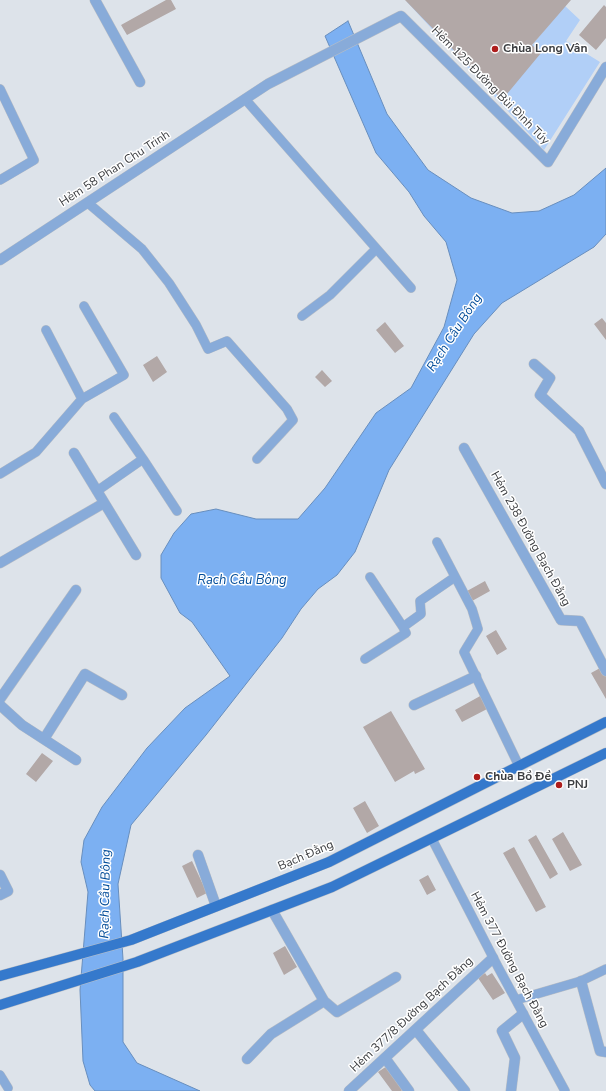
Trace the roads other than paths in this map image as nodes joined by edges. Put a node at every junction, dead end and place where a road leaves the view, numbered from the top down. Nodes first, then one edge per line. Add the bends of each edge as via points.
1 (95, 0) edge
2 (362, 36) joint
3 (606, 67) edge
4 (140, 82) dead end
5 (0, 89) edge
6 (245, 99) junction
7 (0, 180) edge
8 (88, 203) junction
9 (376, 249) junction
10 (0, 260) edge
11 (411, 288) dead end
12 (84, 306) dead end
13 (302, 316) dead end
14 (46, 330) dead end
15 (534, 364) dead end
16 (82, 399) junction
17 (114, 417) dead end
18 (464, 448) dead end
19 (74, 453) dead end
20 (257, 459) dead end
21 (143, 460) junction
22 (1, 472) edge
23 (606, 484) edge
24 (97, 491) junction
25 (104, 502) junction
26 (177, 511) dead end
27 (437, 542) dead end
28 (136, 555) dead end
29 (0, 563) edge
30 (370, 577) dead end
31 (455, 577) junction
32 (76, 590) dead end
33 (403, 627) junction
34 (364, 659) dead end
35 (606, 671) edge
36 (476, 676) junction
37 (122, 695) dead end
38 (0, 700) edge
39 (414, 705) dead end
40 (0, 706) edge
41 (606, 722) edge
42 (44, 739) junction
43 (606, 753) edge
44 (76, 760) dead end
45 (519, 766) junction
46 (432, 839) junction
47 (198, 855) dead end
48 (0, 875) edge
49 (0, 895) edge
50 (216, 906) junction
51 (272, 910) junction
52 (493, 958) junction
53 (606, 969) edge
54 (0, 976) edge
55 (396, 977) dead end
56 (581, 981) junction
57 (516, 1000) junction
58 (324, 1001) junction
59 (0, 1005) edge
60 (523, 1014) junction
61 (416, 1030) junction
62 (606, 1052) edge
63 (385, 1058) junction
64 (247, 1059) dead end
65 (0, 1075) edge
66 (8, 1088) dead end
67 (348, 1091) edge
68 (409, 1091) edge
69 (465, 1091) edge
70 (511, 1091) edge
71 (565, 1091) edge

1 - 4 street
2 - 3 street, Hẻm 125 Đường Bùi Đình Túy via 401,16 548,162
2 - 6 street, Hẻm 58 Phan Chu Trinh
5 - 7 lane via 34,160
6 - 8 street, Hẻm 58 Phan Chu Trinh
6 - 9 lane
8 - 10 street, Hẻm 58 Phan Chu Trinh
8 - 20 lane via 146,254 170,283 208,350 227,341 287,409 293,420
9 - 11 lane
9 - 13 lane via 330,295
12 - 16 lane via 124,375
14 - 16 lane
15 - 23 street via 550,378 540,395 578,431
16 - 22 lane via 36,452
17 - 21 lane
18 - 35 street, Hẻm 238 Đường Bạch Đằng via 561,620 580,621
19 - 24 street
21 - 24 lane
21 - 26 lane
24 - 25 street
25 - 28 street
25 - 29 street
27 - 31 lane
30 - 33 lane
31 - 33 lane via 420,601 421,614
31 - 36 lane via 472,609 478,629 464,652
32 - 38 street
33 - 34 lane via 406,633
36 - 39 street
36 - 45 lane
37 - 42 street via 85,674
40 - 42 street
41 - 45 main road, Bạch Đằng
42 - 44 street
43 - 46 main road
45 - 50 main road, Bạch Đằng via 329,862
46 - 51 main road via 332,887
46 - 52 lane, Hẻm 377 Đường Bạch Đằng
47 - 50 street
48 - 49 street via 8,891
50 - 54 main road, Bạch Đằng via 131,940
51 - 58 street
51 - 59 main road via 137,962
52 - 57 lane, Hẻm 377 Đường Bạch Đằng
52 - 61 street, Hẻm 377/8 Đường Bạch Đằng
53 - 56 lane
55 - 58 street via 337,1012
56 - 57 lane
56 - 62 street via 600,1051
57 - 60 lane, Hẻm 377 Đường Bạch Đằng
58 - 64 street via 271,1034
60 - 70 street via 502,1031 515,1058
60 - 71 lane, Hẻm 377 Đường Bạch Đằng
61 - 63 street, Hẻm 377/8 Đường Bạch Đằng
61 - 69 street
63 - 67 street, Hẻm 377/8 Đường Bạch Đằng
63 - 68 street
65 - 66 lane

